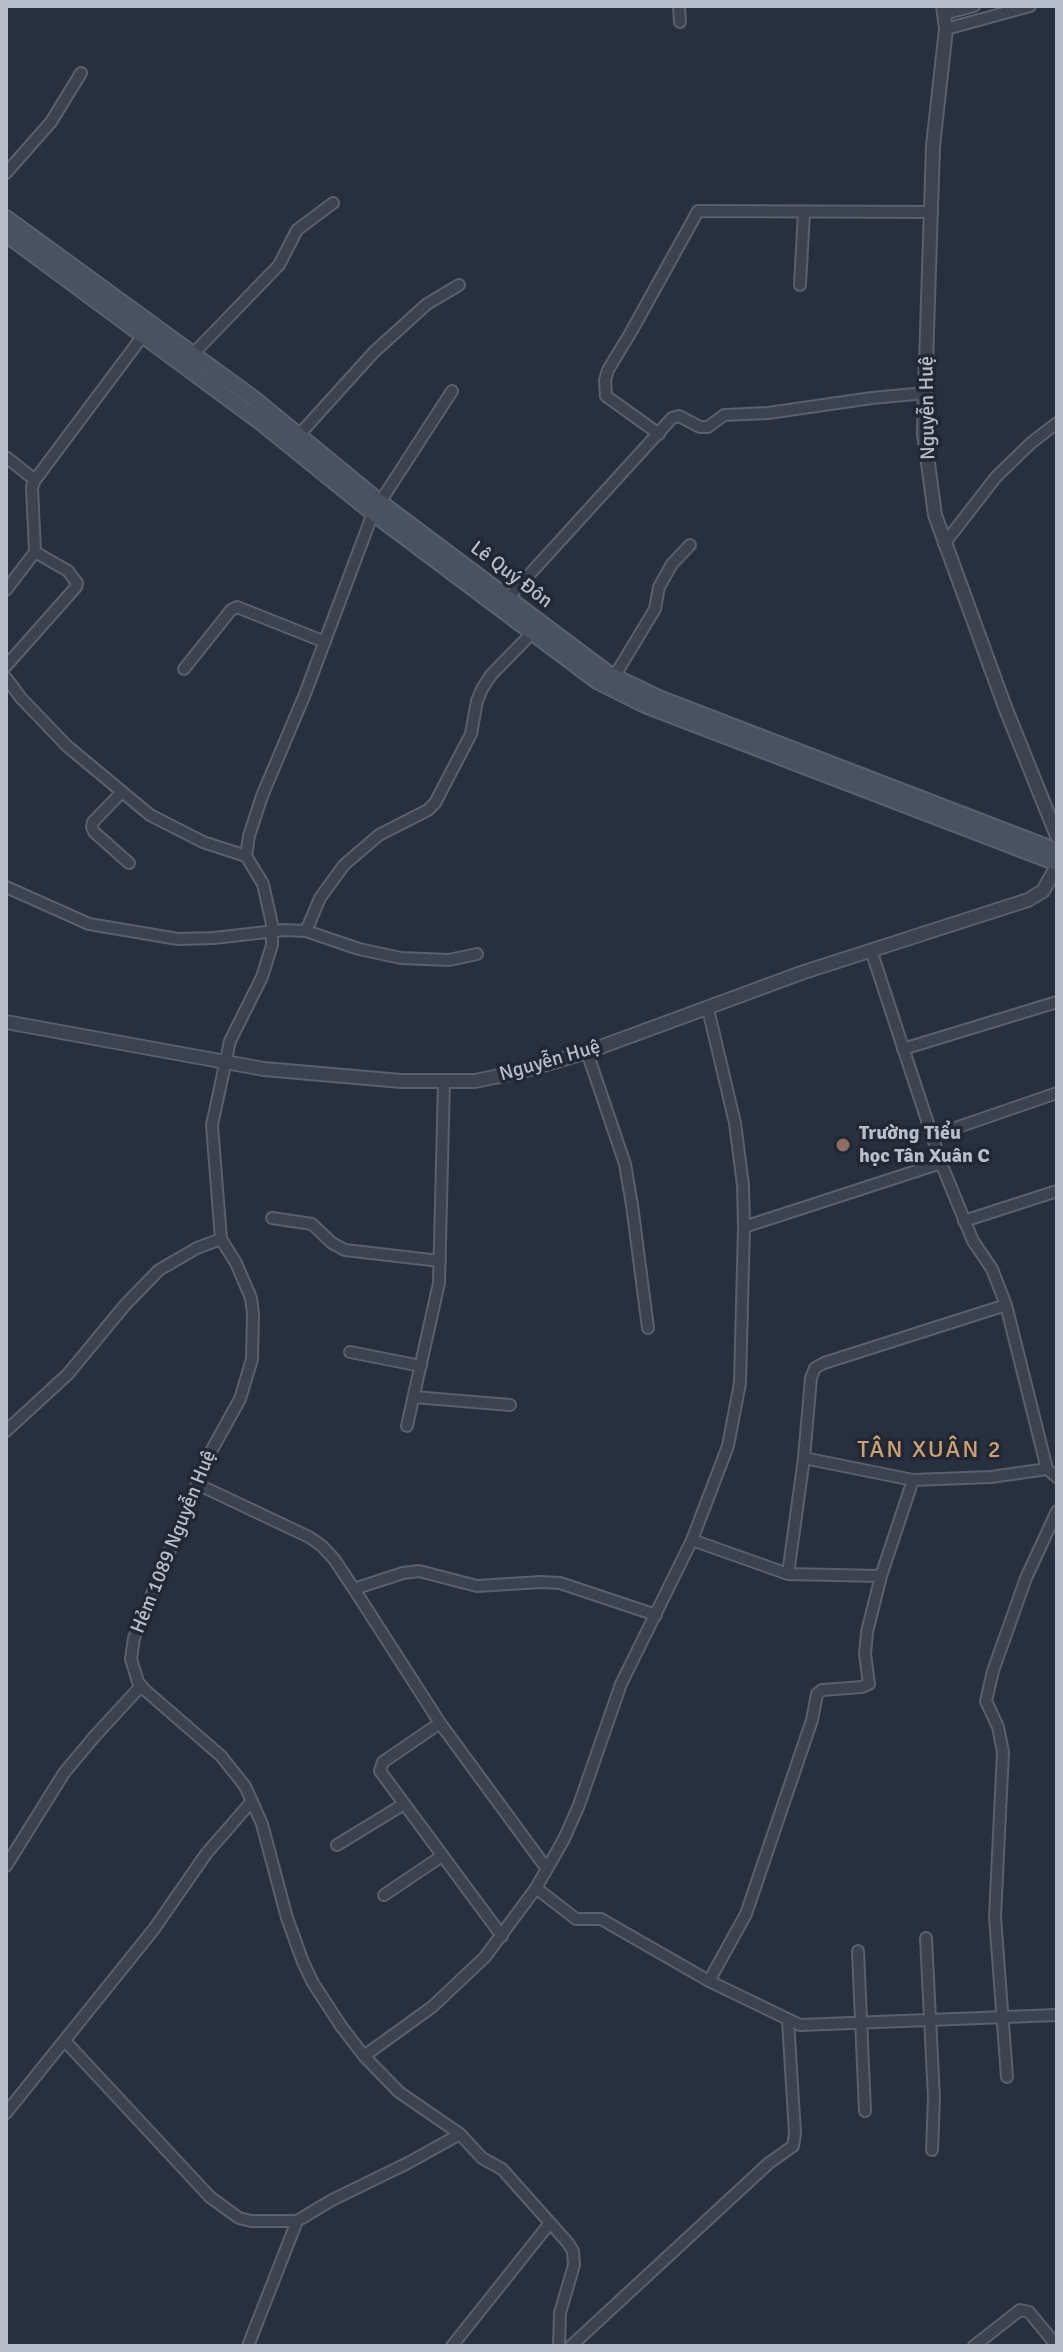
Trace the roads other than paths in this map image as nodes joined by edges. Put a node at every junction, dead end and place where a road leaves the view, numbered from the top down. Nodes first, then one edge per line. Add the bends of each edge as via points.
1 (679, 6) edge
2 (974, 6) edge
3 (1030, 6) edge
4 (943, 10) edge
5 (680, 22) dead end
6 (946, 29) junction
7 (81, 73) dead end
8 (6, 173) edge
9 (333, 203) dead end
10 (804, 212) junction
11 (932, 212) junction
12 (6, 218) edge
13 (6, 234) edge
14 (53, 260) junction
15 (459, 285) dead end
16 (800, 285) dead end
17 (142, 337) junction
18 (193, 354) junction
19 (452, 391) dead end
20 (925, 393) junction
21 (1057, 423) edge
22 (659, 434) junction
23 (298, 436) junction
24 (6, 457) edge
25 (35, 480) junction
26 (377, 508) junction
27 (944, 544) junction
28 (690, 545) dead end
29 (35, 552) junction
30 (6, 590) edge
31 (509, 597) junction
32 (533, 632) junction
33 (325, 642) junction
34 (6, 666) edge
35 (184, 669) dead end
36 (614, 677) junction
37 (6, 678) edge
38 (758, 743) junction
39 (121, 793) junction
40 (1057, 836) edge
41 (1057, 851) edge
42 (246, 856) junction
43 (129, 863) dead end
44 (1057, 864) edge
45 (6, 887) edge
46 (306, 931) junction
47 (273, 932) junction
48 (871, 950) junction
49 (477, 954) dead end
50 (1057, 1002) edge
51 (708, 1009) junction
52 (6, 1022) edge
53 (903, 1049) junction
54 (587, 1052) junction
55 (223, 1063) junction
56 (444, 1082) junction
57 (1057, 1093) edge
58 (932, 1136) junction
59 (941, 1163) junction
60 (1057, 1191) edge
61 (272, 1218) dead end
62 (964, 1221) junction
63 (744, 1227) junction
64 (221, 1239) junction
65 (440, 1261) junction
66 (1006, 1305) junction
67 (648, 1328) dead end
68 (350, 1352) dead end
69 (421, 1366) junction
70 (414, 1397) junction
71 (510, 1405) dead end
72 (407, 1426) dead end
73 (6, 1431) edge
74 (804, 1458) junction
75 (1047, 1469) junction
76 (1057, 1477) edge
77 (913, 1480) junction
78 (197, 1484) junction
79 (1057, 1511) edge
80 (692, 1540) junction
81 (788, 1574) junction
82 (881, 1576) junction
83 (354, 1589) junction
84 (656, 1615) junction
85 (141, 1686) junction
86 (440, 1723) junction
87 (252, 1801) junction
88 (404, 1804) junction
89 (337, 1845) dead end
90 (442, 1856) junction
91 (6, 1866) edge
92 (547, 1869) junction
93 (536, 1888) junction
94 (384, 1895) dead end
95 (502, 1936) junction
96 (926, 1938) dead end
97 (858, 1951) dead end
98 (709, 1981) junction
99 (1057, 2015) edge
100 (1003, 2018) junction
101 (788, 2020) junction
102 (931, 2021) junction
103 (860, 2023) junction
104 (65, 2041) junction
105 (364, 2056) junction
106 (1007, 2077) dead end
107 (865, 2111) dead end
108 (6, 2113) edge
109 (460, 2134) junction
110 (932, 2150) dead end
111 (297, 2221) junction
112 (550, 2223) junction
113 (248, 2346) edge
114 (452, 2346) edge
115 (559, 2346) edge
116 (571, 2346) edge
117 (974, 2346) edge
118 (1057, 2346) edge

1 - 5 street
2 - 4 street
3 - 6 street
4 - 6 street, Nguyễn Huệ
6 - 11 street, Nguyễn Huệ via 933,146
7 - 8 street via 51,122
9 - 18 street via 297,230 279,265
10 - 11 street
10 - 16 street
10 - 22 street via 694,215 605,380 606,396
11 - 20 street, Nguyễn Huệ
12 - 14 main road, Lê Quý Đôn
13 - 14 main road, Lê Quý Đôn
14 - 17 main road, Lê Quý Đôn
14 - 18 main road, Lê Quý Đôn
15 - 23 street via 427,304 374,352
17 - 25 street
17 - 26 main road, Lê Quý Đôn
18 - 23 main road, Lê Quý Đôn
19 - 26 street
20 - 22 street via 724,415 708,427 679,416
20 - 27 street, Nguyễn Huệ via 924,434
21 - 27 street via 996,477
22 - 31 street
23 - 26 main road, Lê Quý Đôn
24 - 25 street
25 - 29 street
26 - 31 main road, Lê Quý Đôn
26 - 32 main road, Lê Quý Đôn
26 - 33 street
27 - 40 street, Nguyễn Huệ
28 - 36 street via 672,564 659,587 655,609
29 - 30 street
29 - 34 street via 73,574 76,587
31 - 36 main road, Lê Quý Đôn
32 - 38 main road, Lê Quý Đôn via 614,691
32 - 46 street via 482,689 471,734 435,803 379,835 344,865 320,898
33 - 35 street via 237,607
33 - 42 street via 262,796
36 - 38 main road, Lê Quý Đôn
37 - 39 street via 67,746
38 - 41 main road, Lê Quý Đôn
38 - 44 main road, Lê Quý Đôn
39 - 42 street via 174,828
39 - 43 street via 92,827
42 - 47 street via 263,884
44 - 48 street, Nguyễn Huệ via 1043,891 1028,900
45 - 47 street via 103,927 178,939
46 - 47 street
46 - 49 street via 401,958 449,960
47 - 55 street, Hẻm 1089 Nguyễn Huệ via 269,961 237,1022
48 - 51 street, Nguyễn Huệ
48 - 53 street
50 - 53 street
51 - 54 street, Nguyễn Huệ
51 - 63 street via 735,1123
52 - 55 street, Nguyễn Huệ
53 - 58 street
54 - 56 street, Nguyễn Huệ via 507,1075
54 - 67 street via 625,1164
55 - 56 street, Nguyễn Huệ via 325,1076
55 - 64 street, Hẻm 1089 Nguyễn Huệ via 212,1125
56 - 65 street
57 - 58 street
58 - 59 street
59 - 62 street
59 - 63 street
60 - 62 street
61 - 65 street via 312,1224 345,1250
62 - 66 street
63 - 80 street via 736,1415
64 - 73 street via 159,1270 68,1374
64 - 78 street, Hẻm 1089 Nguyễn Huệ via 251,1298 252,1359 240,1399
65 - 69 street
66 - 74 street via 815,1368
66 - 75 street
68 - 69 street
69 - 70 street
70 - 71 street
70 - 72 street
74 - 77 street
74 - 81 street
75 - 76 street
75 - 77 street
77 - 82 street
78 - 83 street via 309,1537
78 - 85 street, Hẻm 1089 Nguyễn Huệ via 134,1638 131,1659
79 - 100 street via 1026,1578 986,1701 1003,1752 995,1917
80 - 81 street
80 - 84 street
81 - 82 street
82 - 98 street via 865,1646 870,1683 817,1694 746,1914
83 - 84 street via 419,1571 477,1586 560,1583
83 - 86 street
84 - 92 street via 621,1684 579,1805
85 - 87 street via 221,1756
85 - 91 street via 64,1773
86 - 88 street via 381,1765
86 - 92 street
87 - 104 street
87 - 105 street via 303,1962
88 - 89 street
88 - 90 street
90 - 94 street
90 - 95 street
92 - 93 street
93 - 95 street
93 - 98 street via 576,1919 601,1919
95 - 105 street via 432,2007
96 - 102 street
97 - 103 street
98 - 101 street
99 - 100 street
100 - 102 street
100 - 106 street
101 - 103 street via 805,2025
101 - 116 street via 793,2146
102 - 103 street
102 - 110 street
103 - 107 street
104 - 108 street
104 - 111 street via 223,2209 251,2221
105 - 109 street via 399,2092
109 - 111 street
109 - 112 street via 482,2158 502,2169
111 - 113 street
112 - 114 street
112 - 115 street via 575,2259 560,2313
117 - 118 street via 1020,2310 1029,2312

